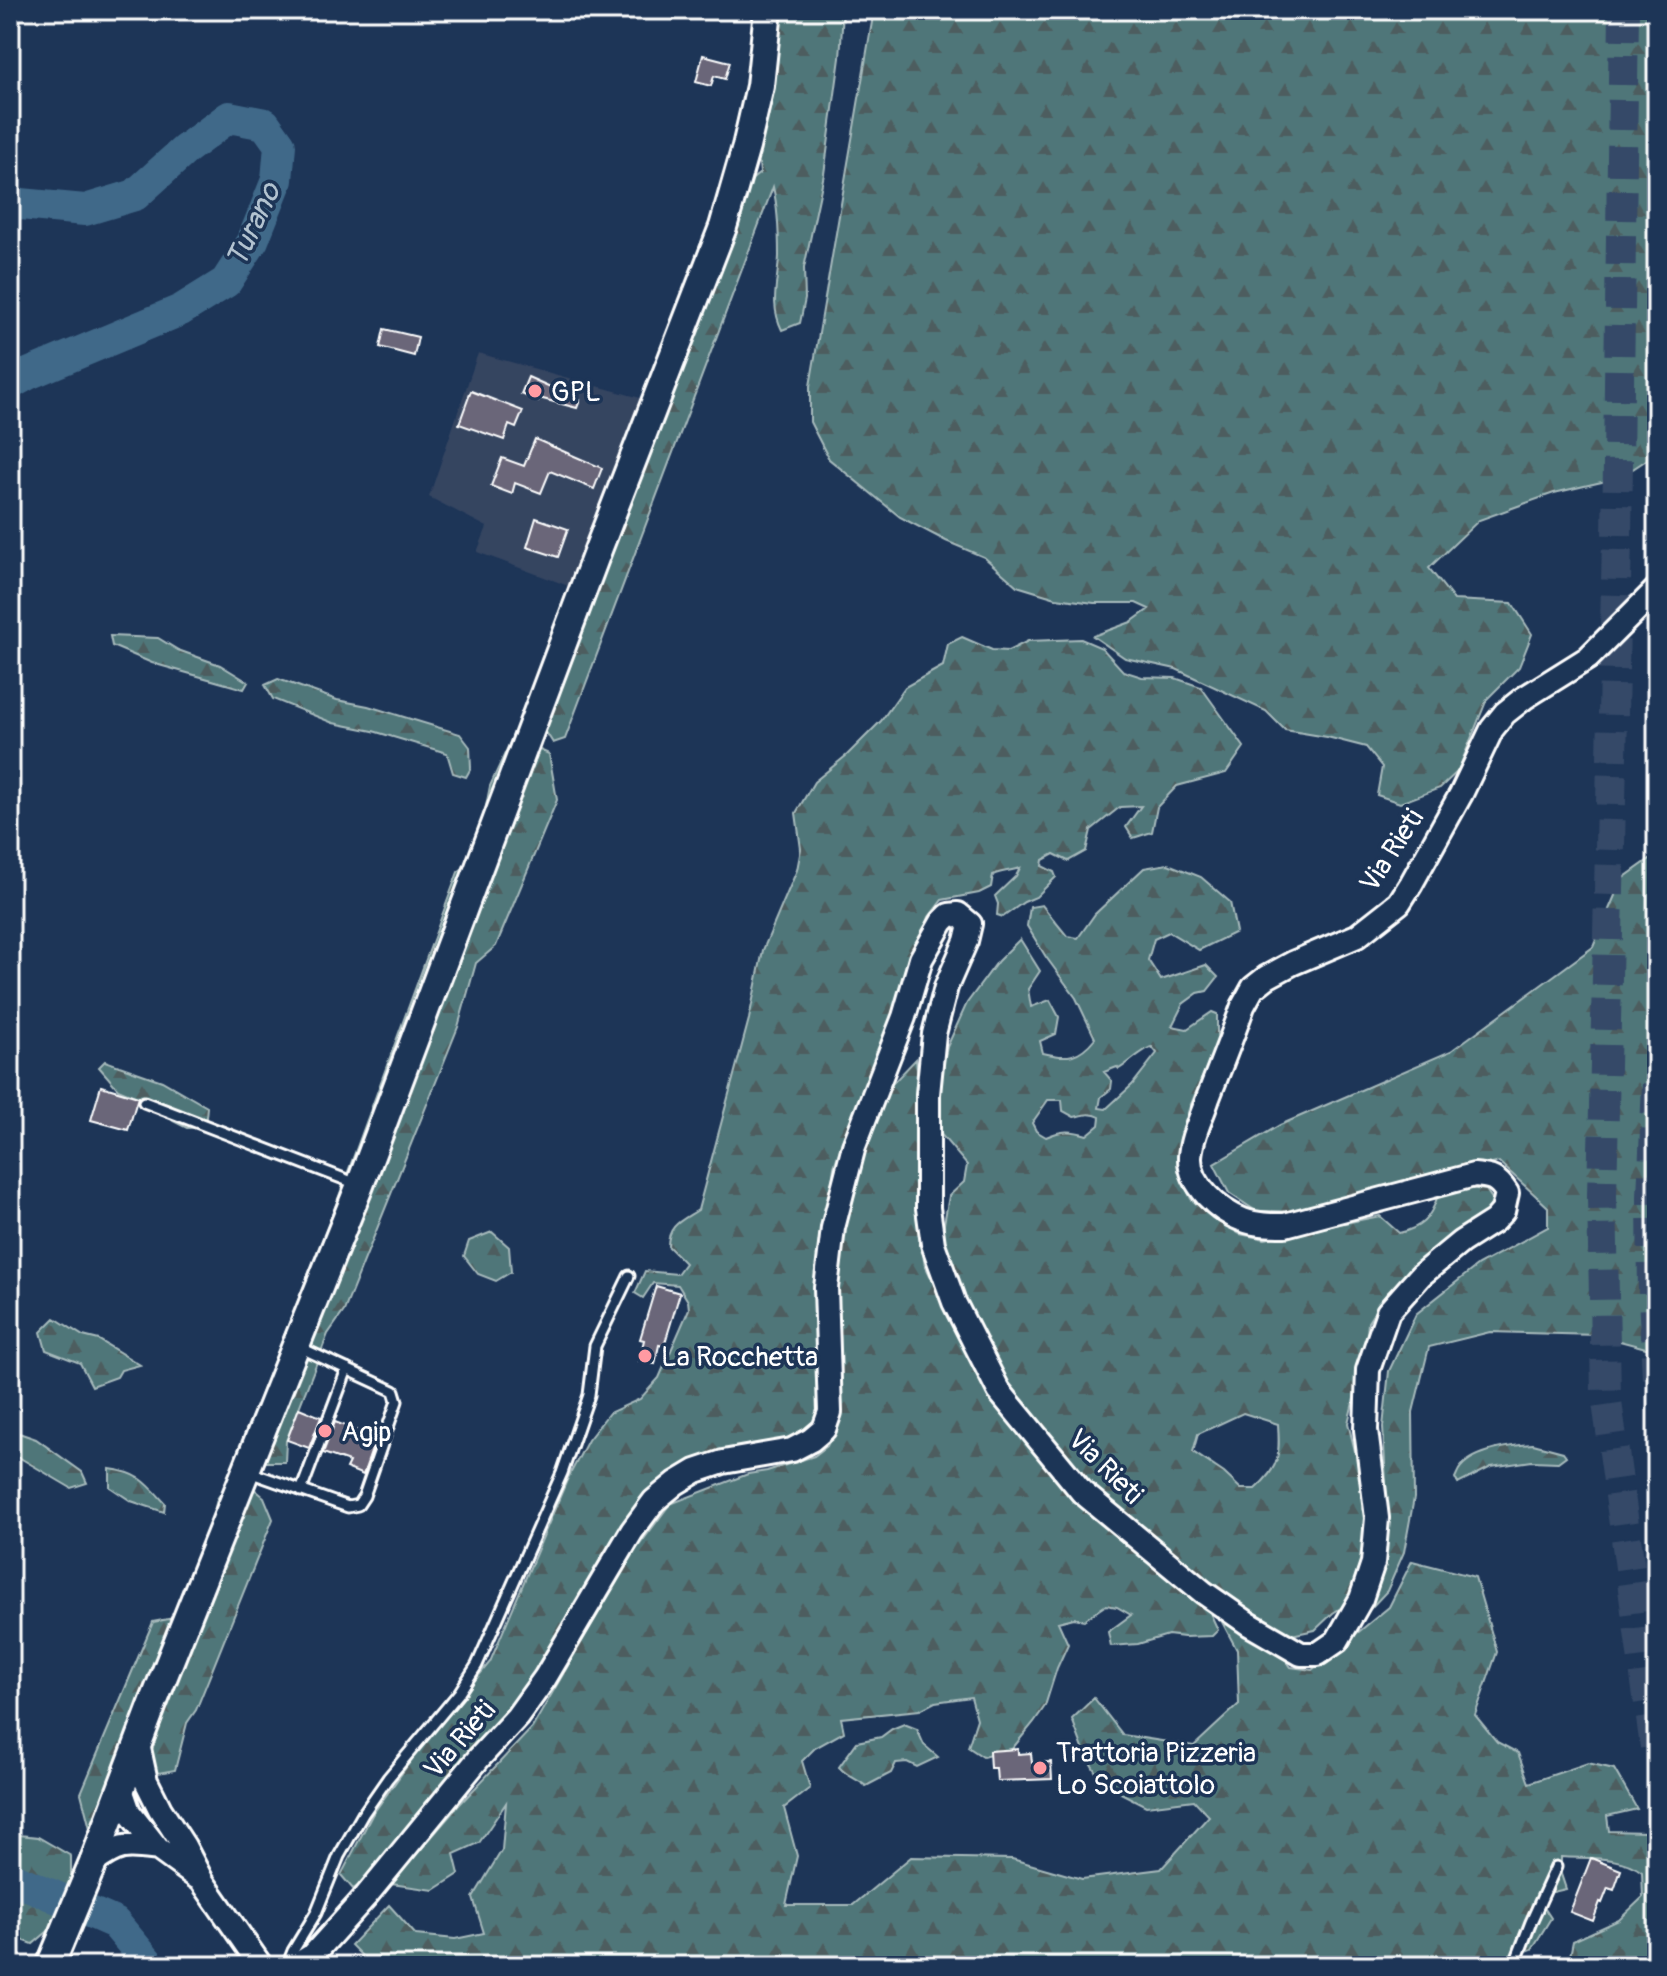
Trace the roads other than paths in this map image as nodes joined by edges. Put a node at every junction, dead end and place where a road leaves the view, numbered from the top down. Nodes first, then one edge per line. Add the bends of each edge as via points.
1 (768, 10) edge
2 (1657, 589) edge
3 (144, 1102) dead end
4 (360, 1185) junction
5 (629, 1276) dead end
6 (296, 1346) junction
7 (347, 1369) junction
8 (246, 1471) junction
9 (301, 1491) junction
10 (138, 1744) junction
11 (121, 1789) junction
12 (160, 1809) junction
13 (158, 1849) junction
14 (93, 1863) junction
15 (1556, 1867) dead end
16 (202, 1881) junction
17 (53, 1961) edge
18 (261, 1966) edge
19 (287, 1966) edge
20 (295, 1966) edge
21 (1514, 1966) edge

1 - 4 main road via 760,86 723,227
2 - 20 street, Via Rieti via 1588,658 1505,713 1399,903 1357,936 1293,963 1253,988 1196,1130 1190,1158 1198,1184 1245,1221 1285,1225 1474,1175 1501,1183 1507,1193 1494,1221 1421,1275 1388,1312 1368,1370 1366,1430 1377,1518 1373,1563 1361,1599 1337,1641 1318,1654 1301,1654 1203,1592 1082,1492 999,1391 954,1302 933,1244 928,1208 934,1034 970,924 958,914 949,915 921,959 854,1146 833,1228 826,1288 830,1412 824,1429 792,1450 696,1471 654,1501 517,1717 366,1896 313,1955
3 - 4 lane
4 - 6 main road
5 - 19 lane via 595,1346 589,1395 562,1473 477,1665 363,1814
6 - 7 lane
6 - 8 main road
7 - 9 lane
7 - 9 lane via 394,1391 397,1401 364,1496 358,1505 348,1507
8 - 9 lane
8 - 10 main road
10 - 11 main road
10 - 12 street via 146,1781
11 - 12 street
11 - 13 street via 129,1812
11 - 14 main road
12 - 16 street
13 - 14 street via 129,1845 112,1849
13 - 16 street
14 - 17 main road
15 - 21 lane
16 - 18 street

